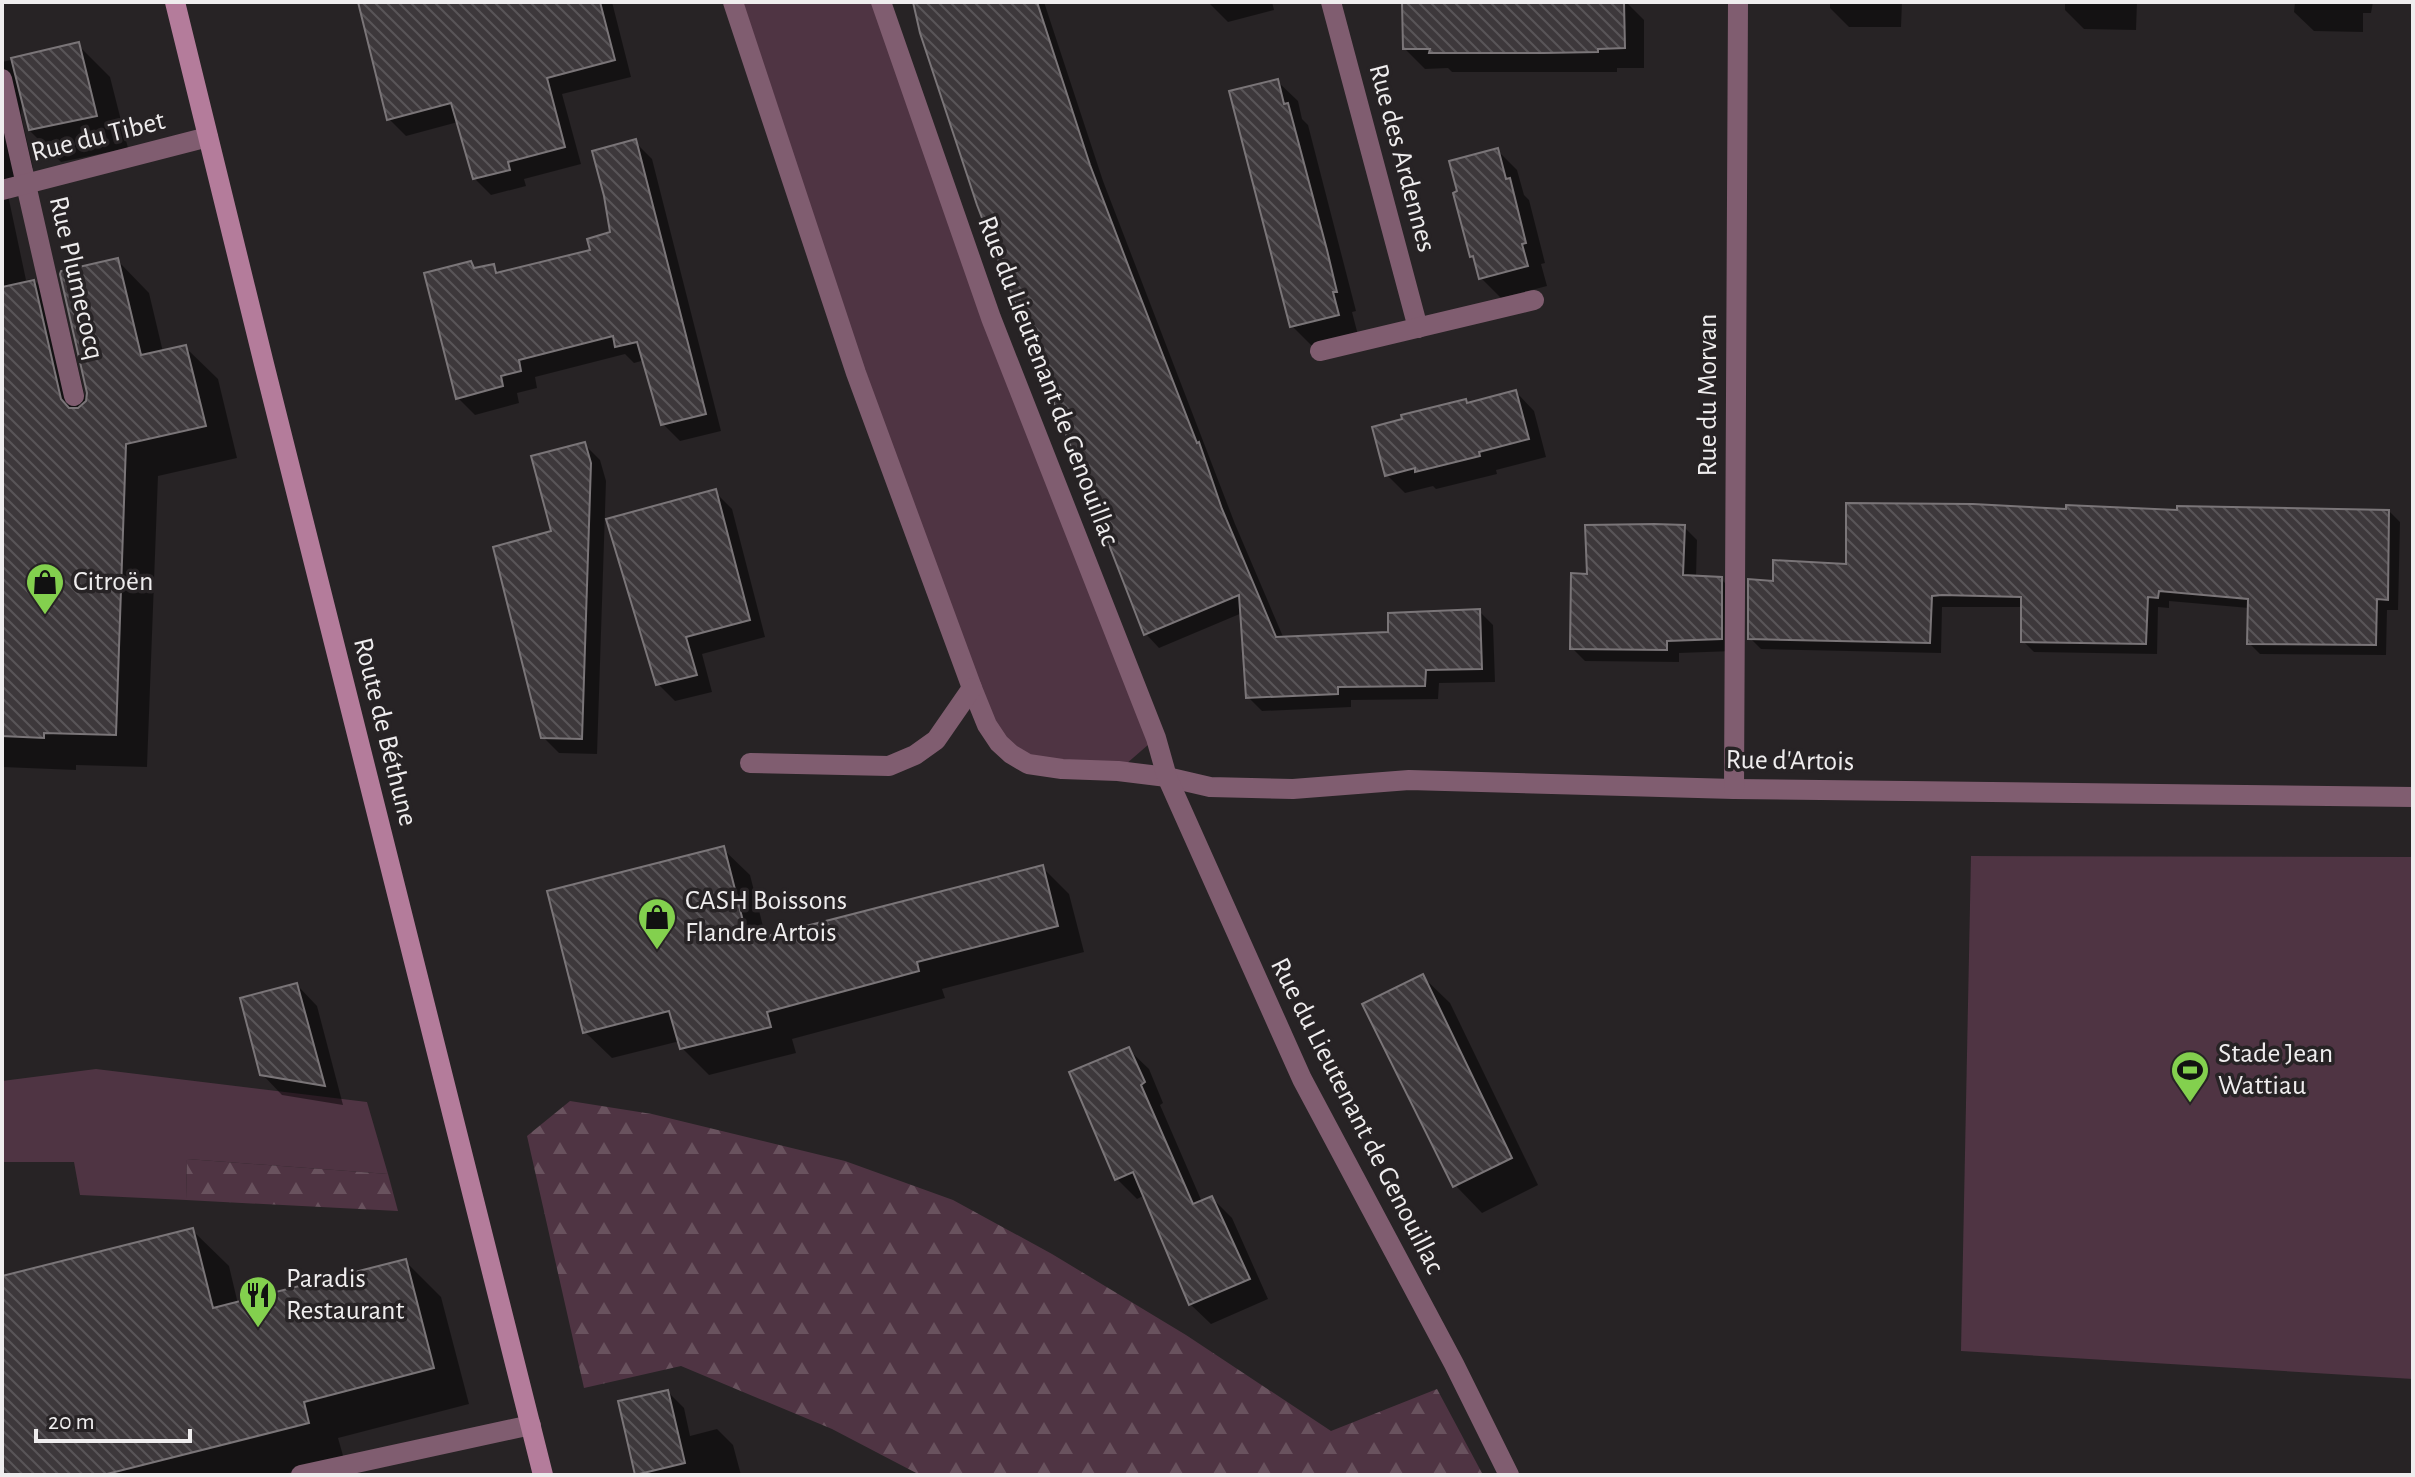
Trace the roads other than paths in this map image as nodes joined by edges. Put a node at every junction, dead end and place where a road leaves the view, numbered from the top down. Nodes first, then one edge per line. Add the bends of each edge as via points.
1 (175, 2) edge
2 (733, 2) edge
3 (881, 2) edge
4 (1331, 2) edge
5 (1738, 2) edge
6 (2, 79) edge
7 (208, 137) junction
8 (26, 185) junction
9 (2, 190) edge
10 (1534, 300) dead end
11 (1418, 328) junction
12 (1320, 351) dead end
13 (74, 396) dead end
14 (972, 688) junction
15 (750, 763) dead end
16 (1167, 777) junction
17 (1734, 789) junction
18 (2413, 797) edge
19 (531, 1425) junction
20 (301, 1475) edge
21 (543, 1475) edge
22 (1509, 1475) edge

1 - 7 main road, Route de Béthune
2 - 14 street via 856,373
3 - 16 street, Rue du Lieutenant de Genouillac via 991,318
4 - 11 street, Rue des Ardennes
5 - 17 street, Rue du Morvan
6 - 8 street, Rue Plumecocq
7 - 8 street, Rue du Tibet
7 - 19 main road, Route de Béthune
8 - 9 street, Rue du Tibet
8 - 13 street, Rue Plumecocq
10 - 11 street
11 - 12 street
14 - 15 street via 936,740 889,766
14 - 16 street via 999,743 1028,764
16 - 17 street, Rue d'Artois via 1210,787 1293,789 1409,780
16 - 22 street, Rue du Lieutenant de Genouillac via 1302,1079
17 - 18 street, Rue d'Artois
19 - 20 street
19 - 21 main road, Route de Béthune

